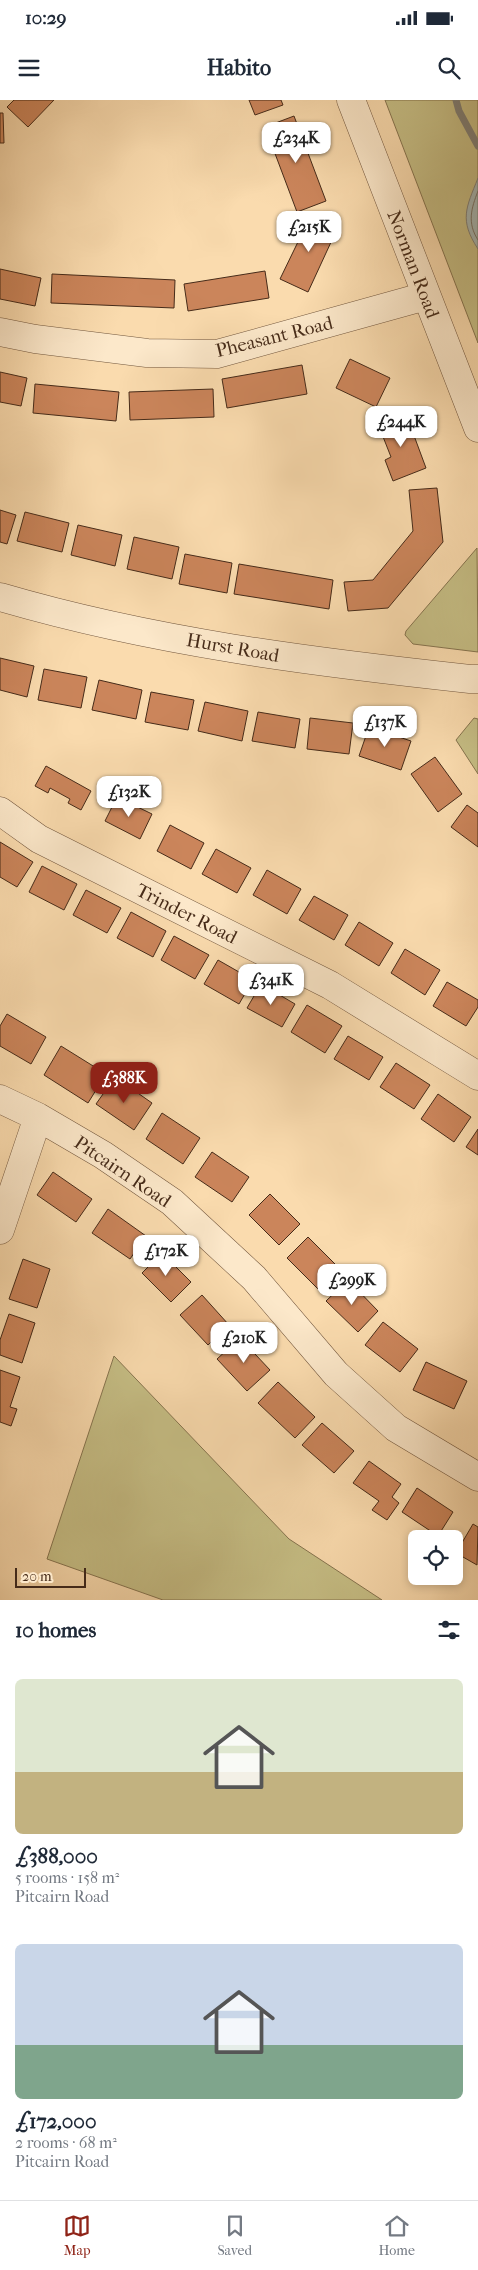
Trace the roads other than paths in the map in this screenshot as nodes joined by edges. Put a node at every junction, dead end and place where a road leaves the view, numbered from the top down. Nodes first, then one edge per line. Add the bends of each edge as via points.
1 (351, 100) edge
2 (426, 296) junction
3 (0, 332) edge
4 (478, 428) edge
5 (0, 597) edge
6 (475, 680) edge
7 (0, 811) edge
8 (478, 1076) edge
9 (0, 1099) edge
10 (38, 1117) junction
11 (0, 1230) edge
12 (478, 1477) edge

1 - 2 street, Norman Road
2 - 3 street, Pheasant Road via 217,354 147,352
2 - 4 street, Norman Road
5 - 6 street, Hurst Road via 48,611 253,652
7 - 8 street, Trinder Road via 39,839 330,985
9 - 10 street, Pitcairn Road
10 - 11 street
10 - 12 street, Pitcairn Road via 104,1155 172,1202 254,1278 336,1374 396,1428

